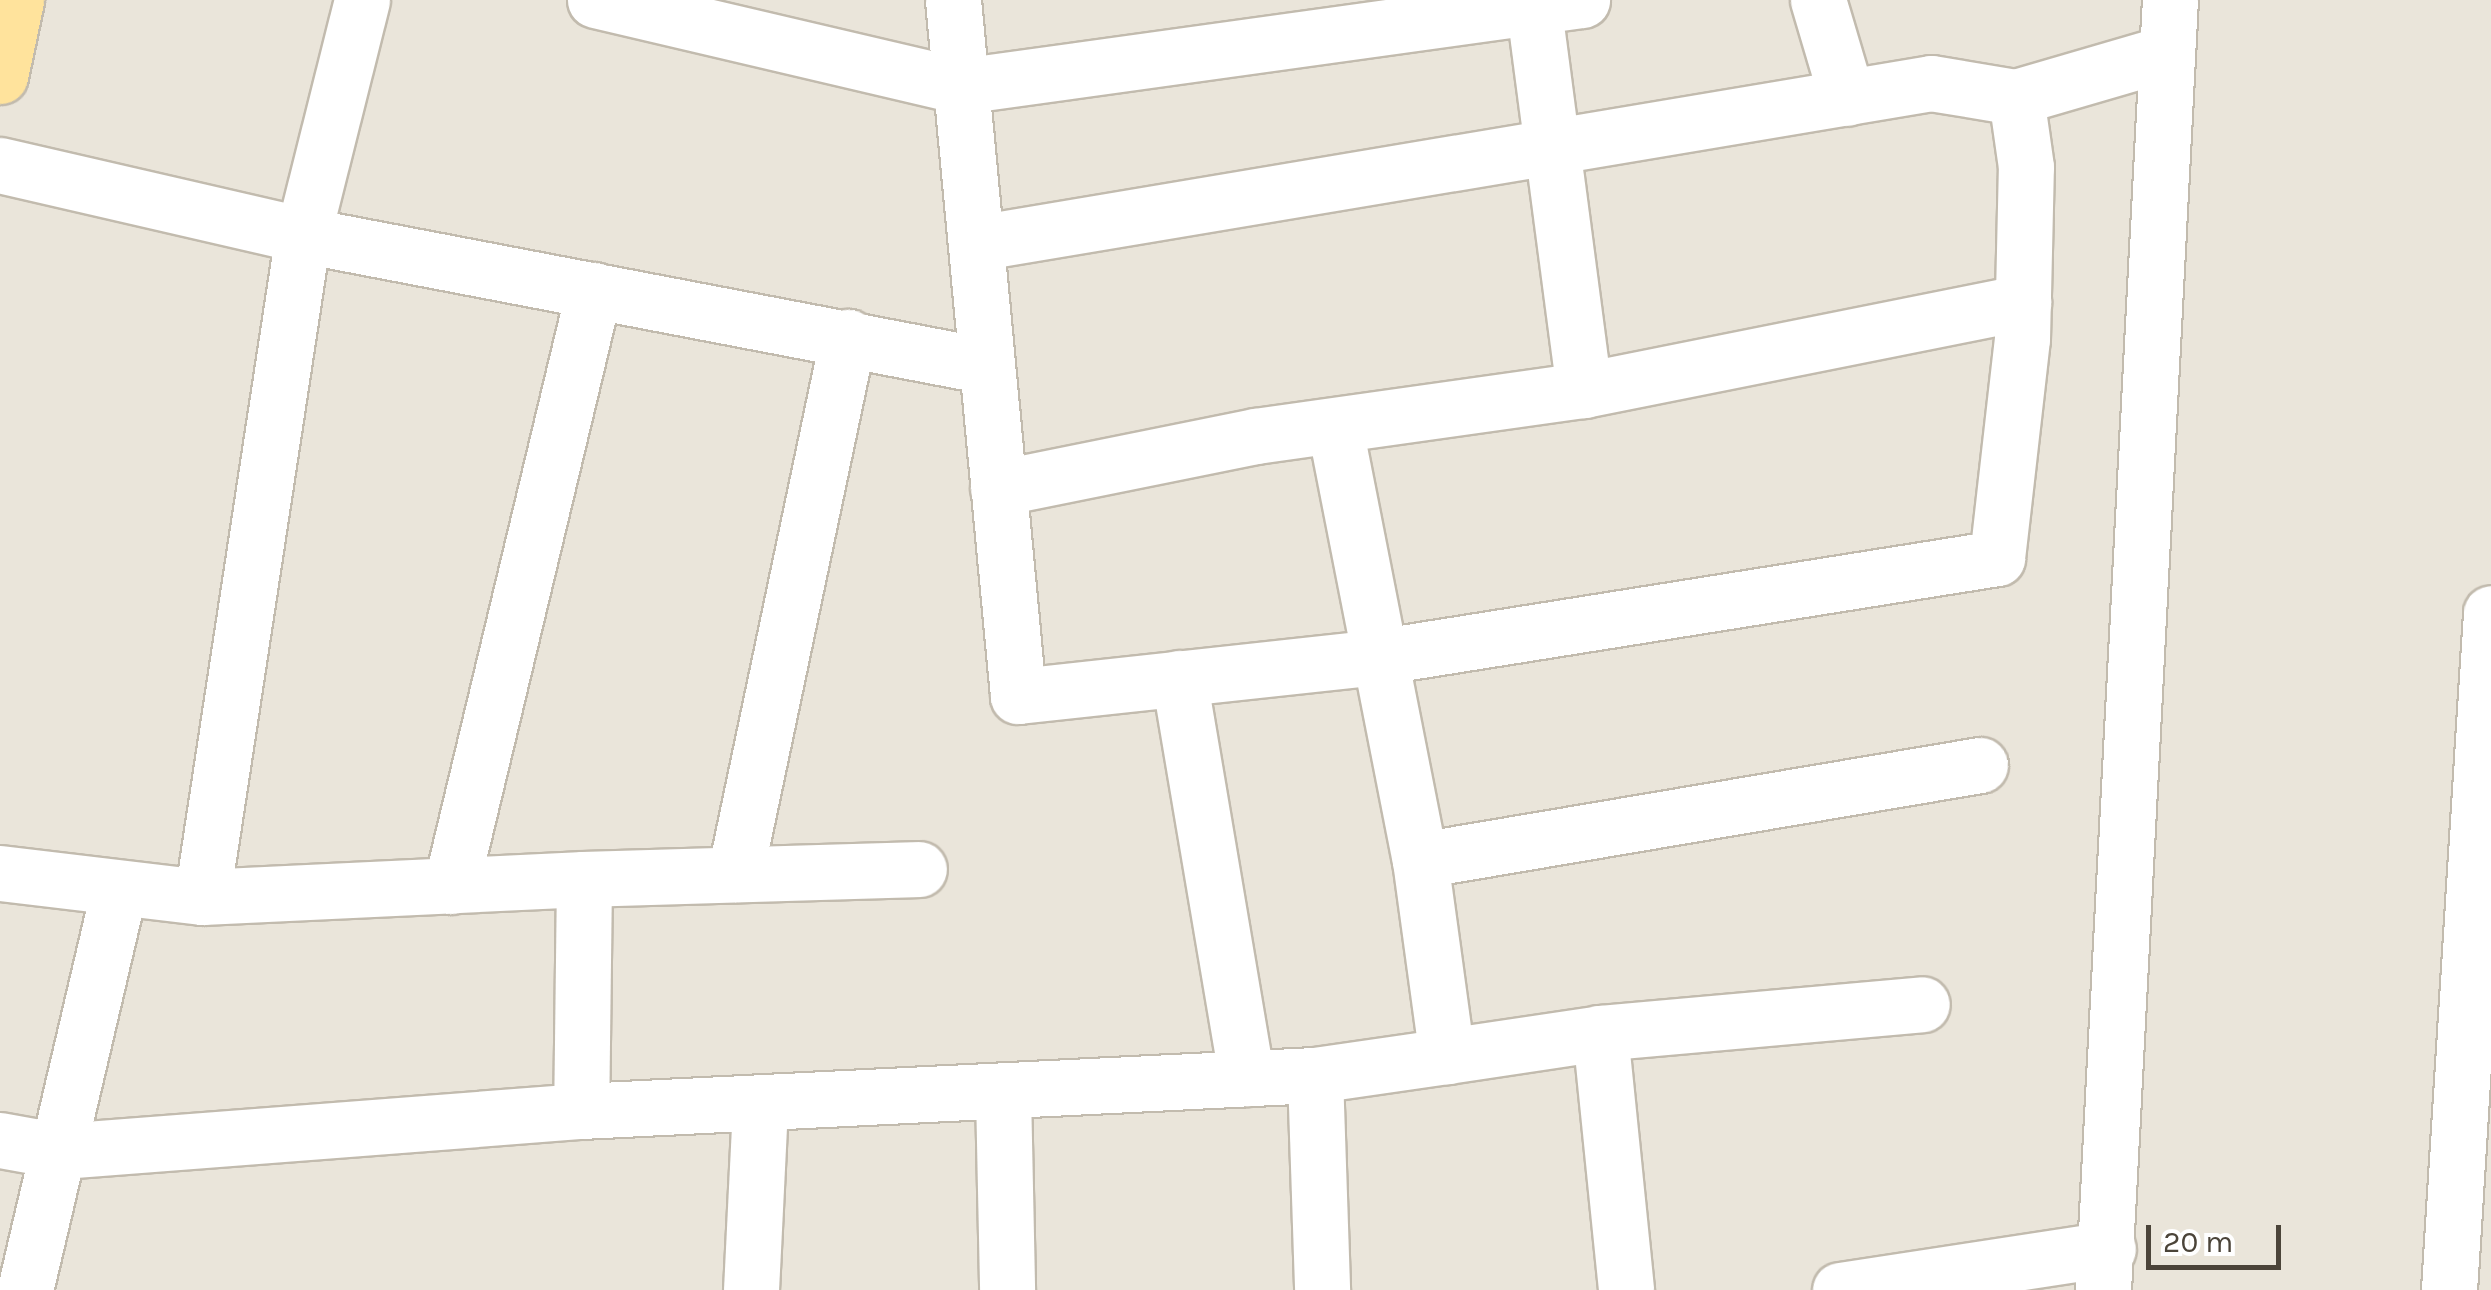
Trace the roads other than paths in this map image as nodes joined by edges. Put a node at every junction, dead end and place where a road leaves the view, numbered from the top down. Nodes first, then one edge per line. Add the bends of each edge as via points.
1 (16, 0) edge
2 (362, 0) edge
3 (595, 0) edge
4 (953, 0) edge
5 (1818, 0) edge
6 (2170, 0) edge
7 (1550, 2) edge
8 (2163, 54) junction
9 (0, 76) edge
10 (961, 86) junction
11 (2016, 97) junction
12 (1847, 98) junction
13 (1554, 149) junction
14 (0, 165) edge
15 (304, 235) junction
16 (976, 244) junction
17 (594, 290) junction
18 (2023, 302) junction
19 (848, 338) junction
20 (987, 366) junction
21 (1584, 390) junction
22 (1335, 428) junction
23 (998, 488) junction
24 (2491, 614) edge
25 (1378, 657) junction
26 (1178, 678) junction
27 (1980, 766) dead end
28 (1420, 860) junction
29 (919, 869) dead end
30 (0, 872) edge
31 (735, 874) junction
32 (584, 879) junction
33 (451, 886) junction
34 (118, 893) junction
35 (202, 897) junction
36 (1922, 1004) dead end
37 (1600, 1034) junction
38 (1447, 1056) junction
39 (1315, 1075) junction
40 (1246, 1078) junction
41 (1003, 1093) junction
42 (760, 1108) junction
43 (581, 1111) junction
44 (0, 1140) edge
45 (61, 1151) junction
46 (2106, 1269) edge
47 (24, 1290) edge
48 (752, 1290) edge
49 (1007, 1290) edge
50 (1322, 1290) edge
51 (1626, 1290) edge
52 (1840, 1290) edge
53 (2449, 1290) edge

1 - 9 main road
2 - 15 street
3 - 10 street
4 - 10 street
5 - 12 street
6 - 8 street
7 - 10 street
7 - 13 street
8 - 11 street
8 - 46 street
10 - 16 street
11 - 12 street via 1931,83
11 - 18 street via 2026,168
12 - 13 street
13 - 16 street
13 - 21 street
14 - 15 street
15 - 17 street
15 - 35 street
16 - 20 street
17 - 19 street
17 - 33 street
18 - 21 street
18 - 25 street via 1998,558
19 - 20 street
19 - 31 street
20 - 23 street
21 - 22 street
22 - 23 street
22 - 25 street
23 - 26 street via 1018,696
24 - 53 street
25 - 26 street
25 - 28 street
26 - 40 street
27 - 28 street
28 - 38 street
29 - 31 street
30 - 34 street
31 - 32 street
32 - 33 street
32 - 43 street
33 - 35 street
34 - 35 street
34 - 45 street
36 - 37 street
37 - 38 street
37 - 51 street
38 - 39 street
39 - 40 street
39 - 50 street
40 - 41 street
41 - 42 street
41 - 49 street
42 - 43 street
42 - 48 street
43 - 45 street
44 - 45 street
45 - 47 street
46 - 52 street

